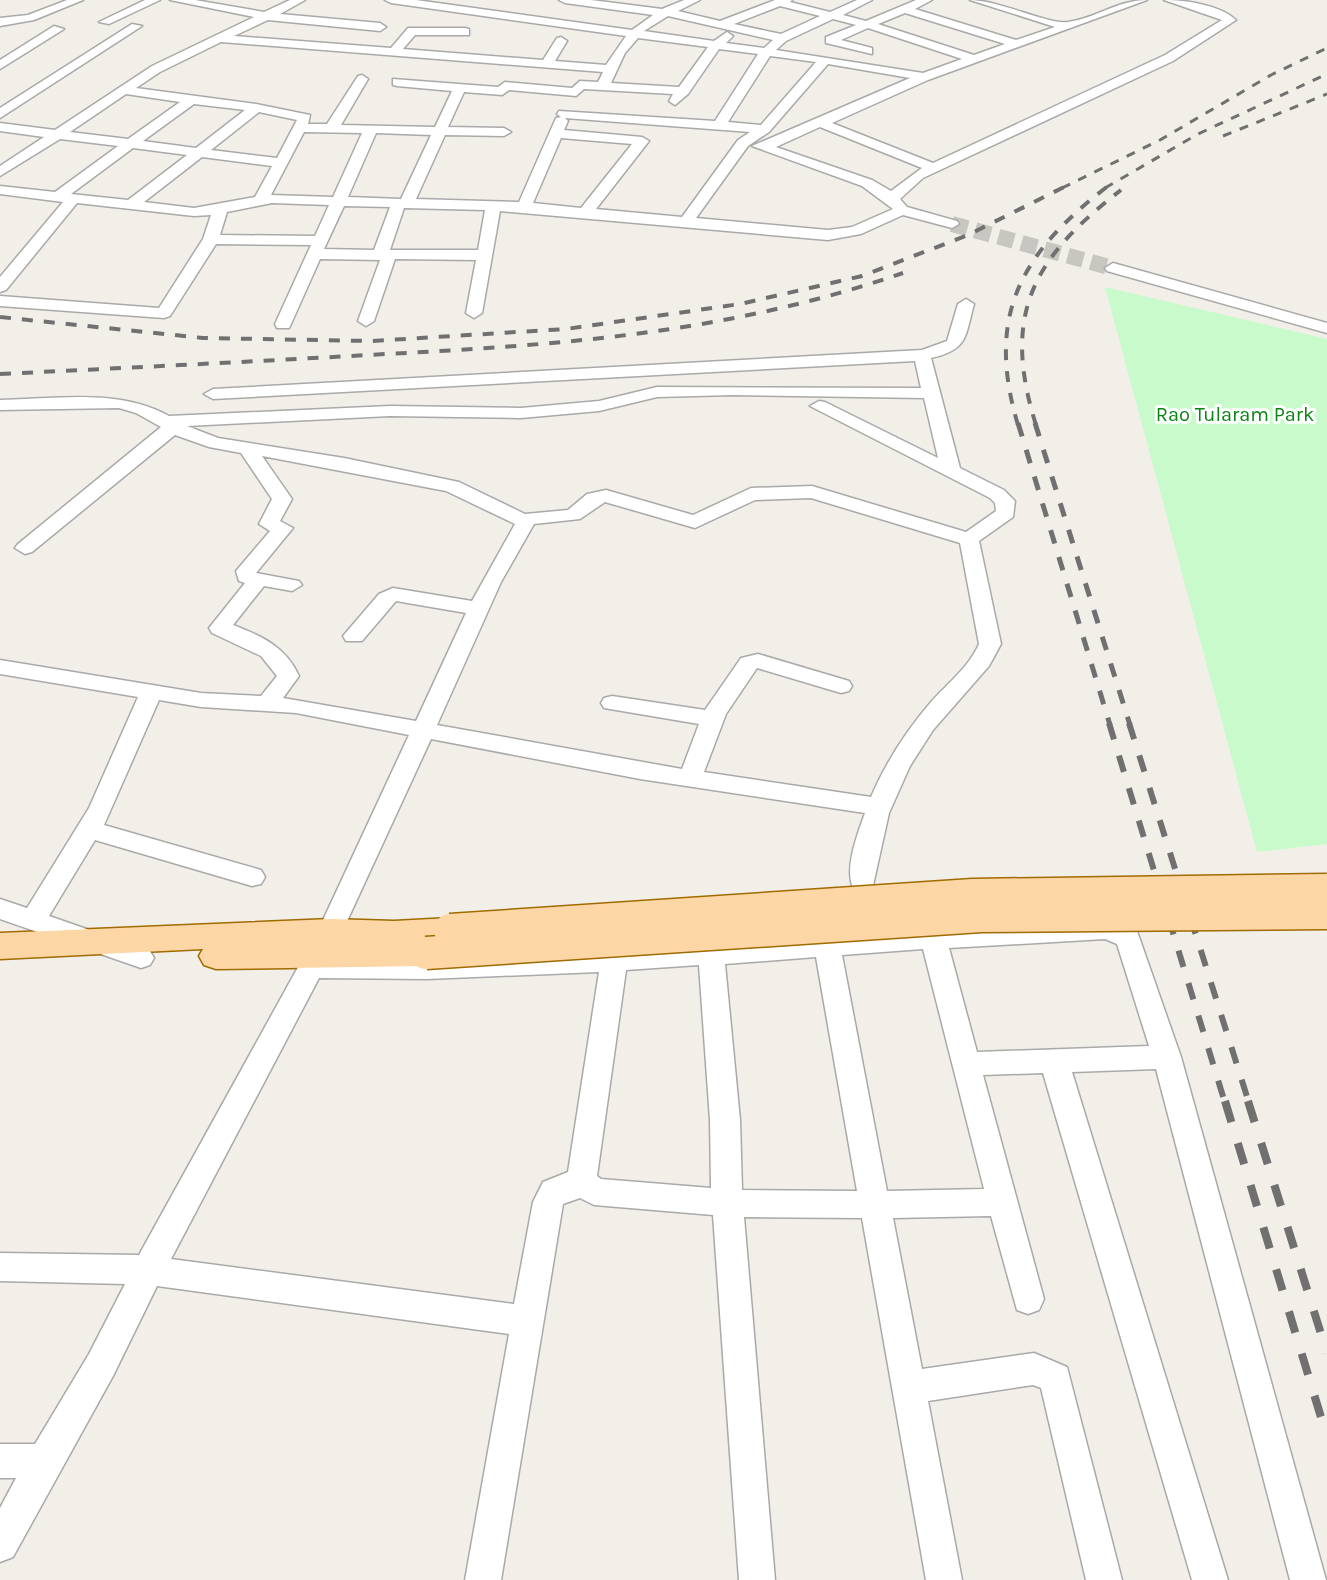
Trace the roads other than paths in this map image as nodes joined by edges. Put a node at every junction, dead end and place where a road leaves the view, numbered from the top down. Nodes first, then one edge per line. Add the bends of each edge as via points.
1 (77, 0) edge
2 (154, 0) edge
3 (176, 0) edge
4 (299, 0) edge
5 (391, 0) edge
6 (565, 0) edge
7 (694, 0) edge
8 (863, 0) edge
9 (926, 0) edge
10 (980, 0) edge
11 (1141, 0) edge
12 (1170, 0) edge
13 (588, 1) edge
14 (783, 1) edge
15 (203, 2) edge
16 (419, 4) junction
17 (905, 9) junction
18 (726, 11) dead end
19 (406, 12) dead end
20 (664, 12) junction
21 (487, 13) junction
22 (829, 15) junction
23 (266, 16) junction
24 (393, 20) dead end
25 (702, 21) junction
26 (0, 22) edge
27 (105, 22) dead end
28 (562, 24) junction
29 (866, 24) junction
30 (719, 25) junction
31 (136, 26) dead end
32 (1065, 26) junction
33 (380, 27) junction
34 (58, 29) dead end
35 (734, 29) junction
36 (465, 32) junction
37 (635, 34) junction
38 (216, 38) junction
39 (782, 38) junction
40 (1016, 44) junction
41 (716, 45) junction
42 (562, 47) dead end
43 (354, 51) junction
44 (868, 51) dead end
45 (766, 52) junction
46 (601, 53) dead end
47 (616, 53) junction
48 (393, 54) junction
49 (439, 58) junction
50 (974, 59) junction
51 (825, 60) junction
52 (522, 63) junction
53 (0, 65) edge
54 (546, 65) junction
55 (610, 69) junction
56 (924, 77) junction
57 (362, 79) dead end
58 (397, 82) dead end
59 (603, 86) junction
60 (460, 87) junction
61 (503, 89) junction
62 (122, 90) junction
63 (683, 91) junction
64 (576, 92) junction
65 (191, 100) junction
66 (256, 108) junction
67 (492, 108) dead end
68 (0, 114) edge
69 (564, 114) junction
70 (662, 119) junction
71 (821, 123) junction
72 (720, 124) junction
73 (0, 127) edge
74 (302, 128) junction
75 (332, 128) junction
76 (371, 129) junction
77 (764, 129) junction
78 (439, 131) junction
79 (504, 132) dead end
80 (555, 133) junction
81 (56, 134) junction
82 (132, 143) junction
83 (743, 143) junction
84 (765, 147) junction
85 (200, 151) junction
86 (282, 163) junction
87 (934, 168) junction
88 (0, 172) edge
89 (0, 190) edge
90 (65, 198) junction
91 (261, 200) junction
92 (337, 202) junction
93 (402, 204) junction
94 (898, 205) junction
95 (130, 206) junction
96 (493, 207) junction
97 (524, 207) junction
98 (220, 211) junction
99 (585, 213) junction
100 (686, 222) junction
101 (952, 224) tunnel mouth
102 (211, 239) junction
103 (315, 248) junction
104 (384, 255) junction
105 (486, 255) junction
106 (1113, 268) tunnel mouth
107 (0, 287) edge
108 (0, 301) edge
109 (966, 304) dead end
110 (474, 313) dead end
111 (366, 321) dead end
112 (283, 324) dead end
113 (1327, 328) edge
114 (922, 355) junction
115 (931, 393) junction
116 (213, 394) dead end
117 (0, 405) edge
118 (819, 406) dead end
119 (169, 424) junction
120 (247, 448) junction
121 (951, 471) junction
122 (525, 521) junction
123 (969, 539) junction
124 (25, 548) dead end
125 (258, 580) junction
126 (292, 585) dead end
127 (478, 608) junction
128 (354, 636) dead end
129 (0, 667) edge
130 (841, 686) dead end
131 (151, 692) junction
132 (612, 703) dead end
133 (267, 704) junction
134 (712, 719) junction
135 (421, 729) junction
136 (690, 779) junction
137 (882, 807) junction
138 (89, 829) junction
139 (252, 877) dead end
140 (863, 883) dead end
141 (1327, 890) edge
142 (0, 909) edge
143 (1327, 913) edge
144 (33, 920) junction
145 (933, 938) junction
146 (95, 942) junction
147 (0, 946) edge
148 (827, 946) junction
149 (321, 951) junction
150 (711, 954) junction
151 (141, 958) junction
152 (614, 961) junction
153 (0, 962) edge
154 (1167, 1057) junction
155 (1054, 1061) junction
156 (967, 1064) junction
157 (581, 1181) junction
158 (727, 1202) junction
159 (1002, 1202) junction
160 (876, 1205) junction
161 (0, 1267) edge
162 (148, 1270) junction
163 (1028, 1299) dead end
164 (526, 1321) junction
165 (910, 1387) junction
166 (0, 1461) edge
167 (44, 1461) junction
168 (0, 1544) edge
169 (483, 1580) edge
170 (757, 1580) edge
171 (944, 1580) edge
172 (1104, 1580) edge
173 (1210, 1580) edge
174 (1308, 1580) edge

1 - 26 street via 30,18
2 - 27 street
3 - 15 street
4 - 23 street
5 - 16 street
6 - 13 street
7 - 20 street
8 - 22 street
9 - 17 street
10 - 32 street
11 - 32 street
12 - 87 street via 1230,20 1169,58
13 - 20 street
13 - 28 street
14 - 22 street
14 - 30 street
15 - 23 street
16 - 19 street
16 - 21 street
17 - 29 street
17 - 40 street
18 - 25 street
20 - 25 street
20 - 37 street
21 - 28 street
21 - 36 street
22 - 29 street
22 - 39 street
23 - 33 street
23 - 38 street
24 - 33 street
25 - 30 street
28 - 37 street
29 - 44 street via 830,40
29 - 50 street
30 - 35 street
31 - 68 street
32 - 40 street
33 - 43 street
34 - 53 street
35 - 39 street
35 - 41 street
36 - 48 street via 412,31
36 - 49 street
37 - 41 street
37 - 47 street
38 - 43 street
38 - 62 street
39 - 45 street
40 - 50 street
41 - 45 street
41 - 63 street
42 - 54 street
43 - 48 street
45 - 51 street
45 - 72 street
46 - 47 street
47 - 55 street
48 - 49 street
49 - 52 street
50 - 56 street
51 - 56 street
51 - 77 street
52 - 54 street
52 - 61 street
54 - 55 street
55 - 59 street
56 - 71 street
57 - 75 street
58 - 60 street
59 - 63 street
59 - 64 street via 580,85
60 - 61 street
60 - 78 street
61 - 64 street
61 - 67 street
62 - 65 street
62 - 81 street
63 - 70 street
64 - 69 street
65 - 66 street
65 - 82 street
66 - 74 street via 305,118
66 - 85 street
69 - 70 street
69 - 80 street
70 - 72 street
71 - 84 street
71 - 87 street
72 - 77 street
73 - 81 street
74 - 75 street
74 - 86 street
75 - 76 street
76 - 78 street
76 - 92 street
77 - 83 street
78 - 79 street
78 - 93 street
80 - 97 street
80 - 99 street via 642,141
81 - 82 street
81 - 88 street
82 - 85 street
82 - 90 street
83 - 84 street
83 - 100 street
84 - 94 street via 880,188
85 - 86 street
85 - 95 street
86 - 91 street
87 - 94 street via 907,182
89 - 90 street
90 - 95 street
90 - 107 street
91 - 92 street
91 - 98 street
92 - 93 street
92 - 103 street
93 - 96 street
93 - 104 street
94 - 100 street via 856,231 839,234
94 - 101 street
95 - 98 street
96 - 97 street
96 - 105 street
97 - 99 street
98 - 102 street
99 - 100 street
102 - 103 street
102 - 108 street via 164,313
103 - 104 street
103 - 112 street
104 - 105 street
104 - 111 street
105 - 110 street
106 - 113 street
109 - 114 street via 955,343
114 - 115 street
114 - 116 street
115 - 119 street via 672,392 521,413 390,411
115 - 121 street
117 - 119 street via 119,403
118 - 121 street
119 - 120 street via 203,439
119 - 124 street
120 - 122 street via 452,486
120 - 125 street via 282,499 269,524 282,531 246,571 246,577
121 - 123 street via 997,494 1007,506 1006,513
122 - 123 street via 573,515 594,498 606,496 695,522 751,494 812,492
122 - 127 street
123 - 137 street via 990,644 901,757
125 - 126 street
125 - 133 street via 220,628 259,643 285,666 288,676
127 - 128 street via 393,594
127 - 135 street
129 - 131 street
130 - 134 street via 752,662
131 - 133 street
131 - 138 street
132 - 134 street
133 - 135 street
134 - 136 street
135 - 136 street
135 - 149 street
136 - 137 street
137 - 140 street via 868,846
138 - 139 street
138 - 144 street
141 - 149 main road, bridge via 973,895 394,933
142 - 144 street
143 - 149 main road, bridge via 981,916 426,953
144 - 146 street
145 - 148 street
145 - 154 street via 1107,929 1123,933
145 - 156 street
146 - 147 main road
146 - 149 main road
146 - 151 street
148 - 150 street
148 - 160 street
149 - 151 main road
149 - 152 street via 372,972
149 - 162 street
150 - 152 street
150 - 158 street
151 - 153 main road
152 - 157 street
154 - 155 street
154 - 174 street
155 - 156 street
155 - 173 street
156 - 159 street
157 - 158 street via 594,1192
157 - 164 street via 551,1195
158 - 160 street
158 - 170 street
159 - 160 street
159 - 163 street
160 - 165 street
161 - 162 street
162 - 164 street
162 - 167 street via 101,1365
164 - 169 street
165 - 171 street
165 - 172 street via 1034,1369 1055,1378
166 - 167 street
167 - 168 street

